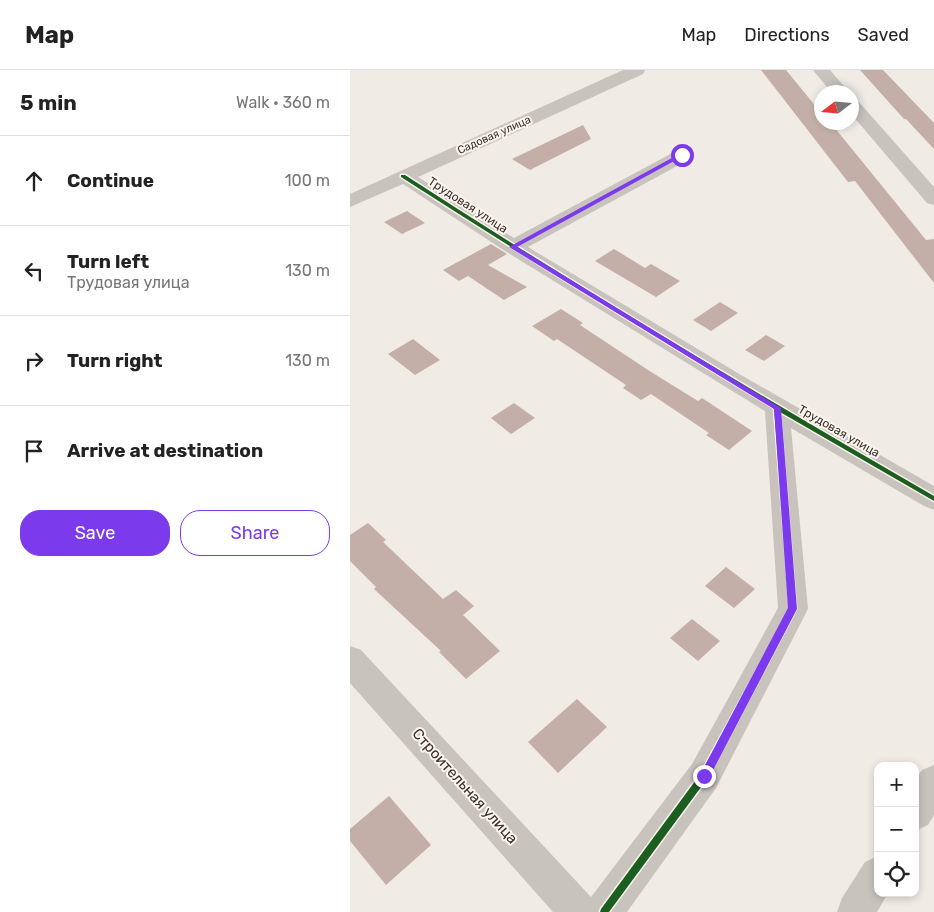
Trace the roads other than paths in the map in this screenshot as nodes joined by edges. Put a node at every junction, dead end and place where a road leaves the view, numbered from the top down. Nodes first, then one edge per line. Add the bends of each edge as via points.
1 (637, 70) edge
2 (821, 70) edge
3 (834, 85) edge
4 (859, 113) edge
5 (682, 155) dead end
6 (402, 176) junction
7 (934, 199) edge
8 (350, 201) edge
9 (512, 247) junction
10 (778, 408) junction
11 (934, 498) edge
12 (350, 660) edge
13 (934, 782) edge
14 (919, 807) edge
15 (874, 882) edge
16 (579, 912) edge
17 (604, 912) edge
18 (856, 912) edge

1 - 6 street, Садовая улица
2 - 3 street
4 - 7 street
5 - 9 street
6 - 8 street, Садовая улица
6 - 9 street, Трудовая улица
9 - 10 street, Трудовая улица
10 - 11 street, Трудовая улица
10 - 17 street via 793,609 704,776
12 - 16 street, Строительная улица
13 - 14 street
15 - 18 street

